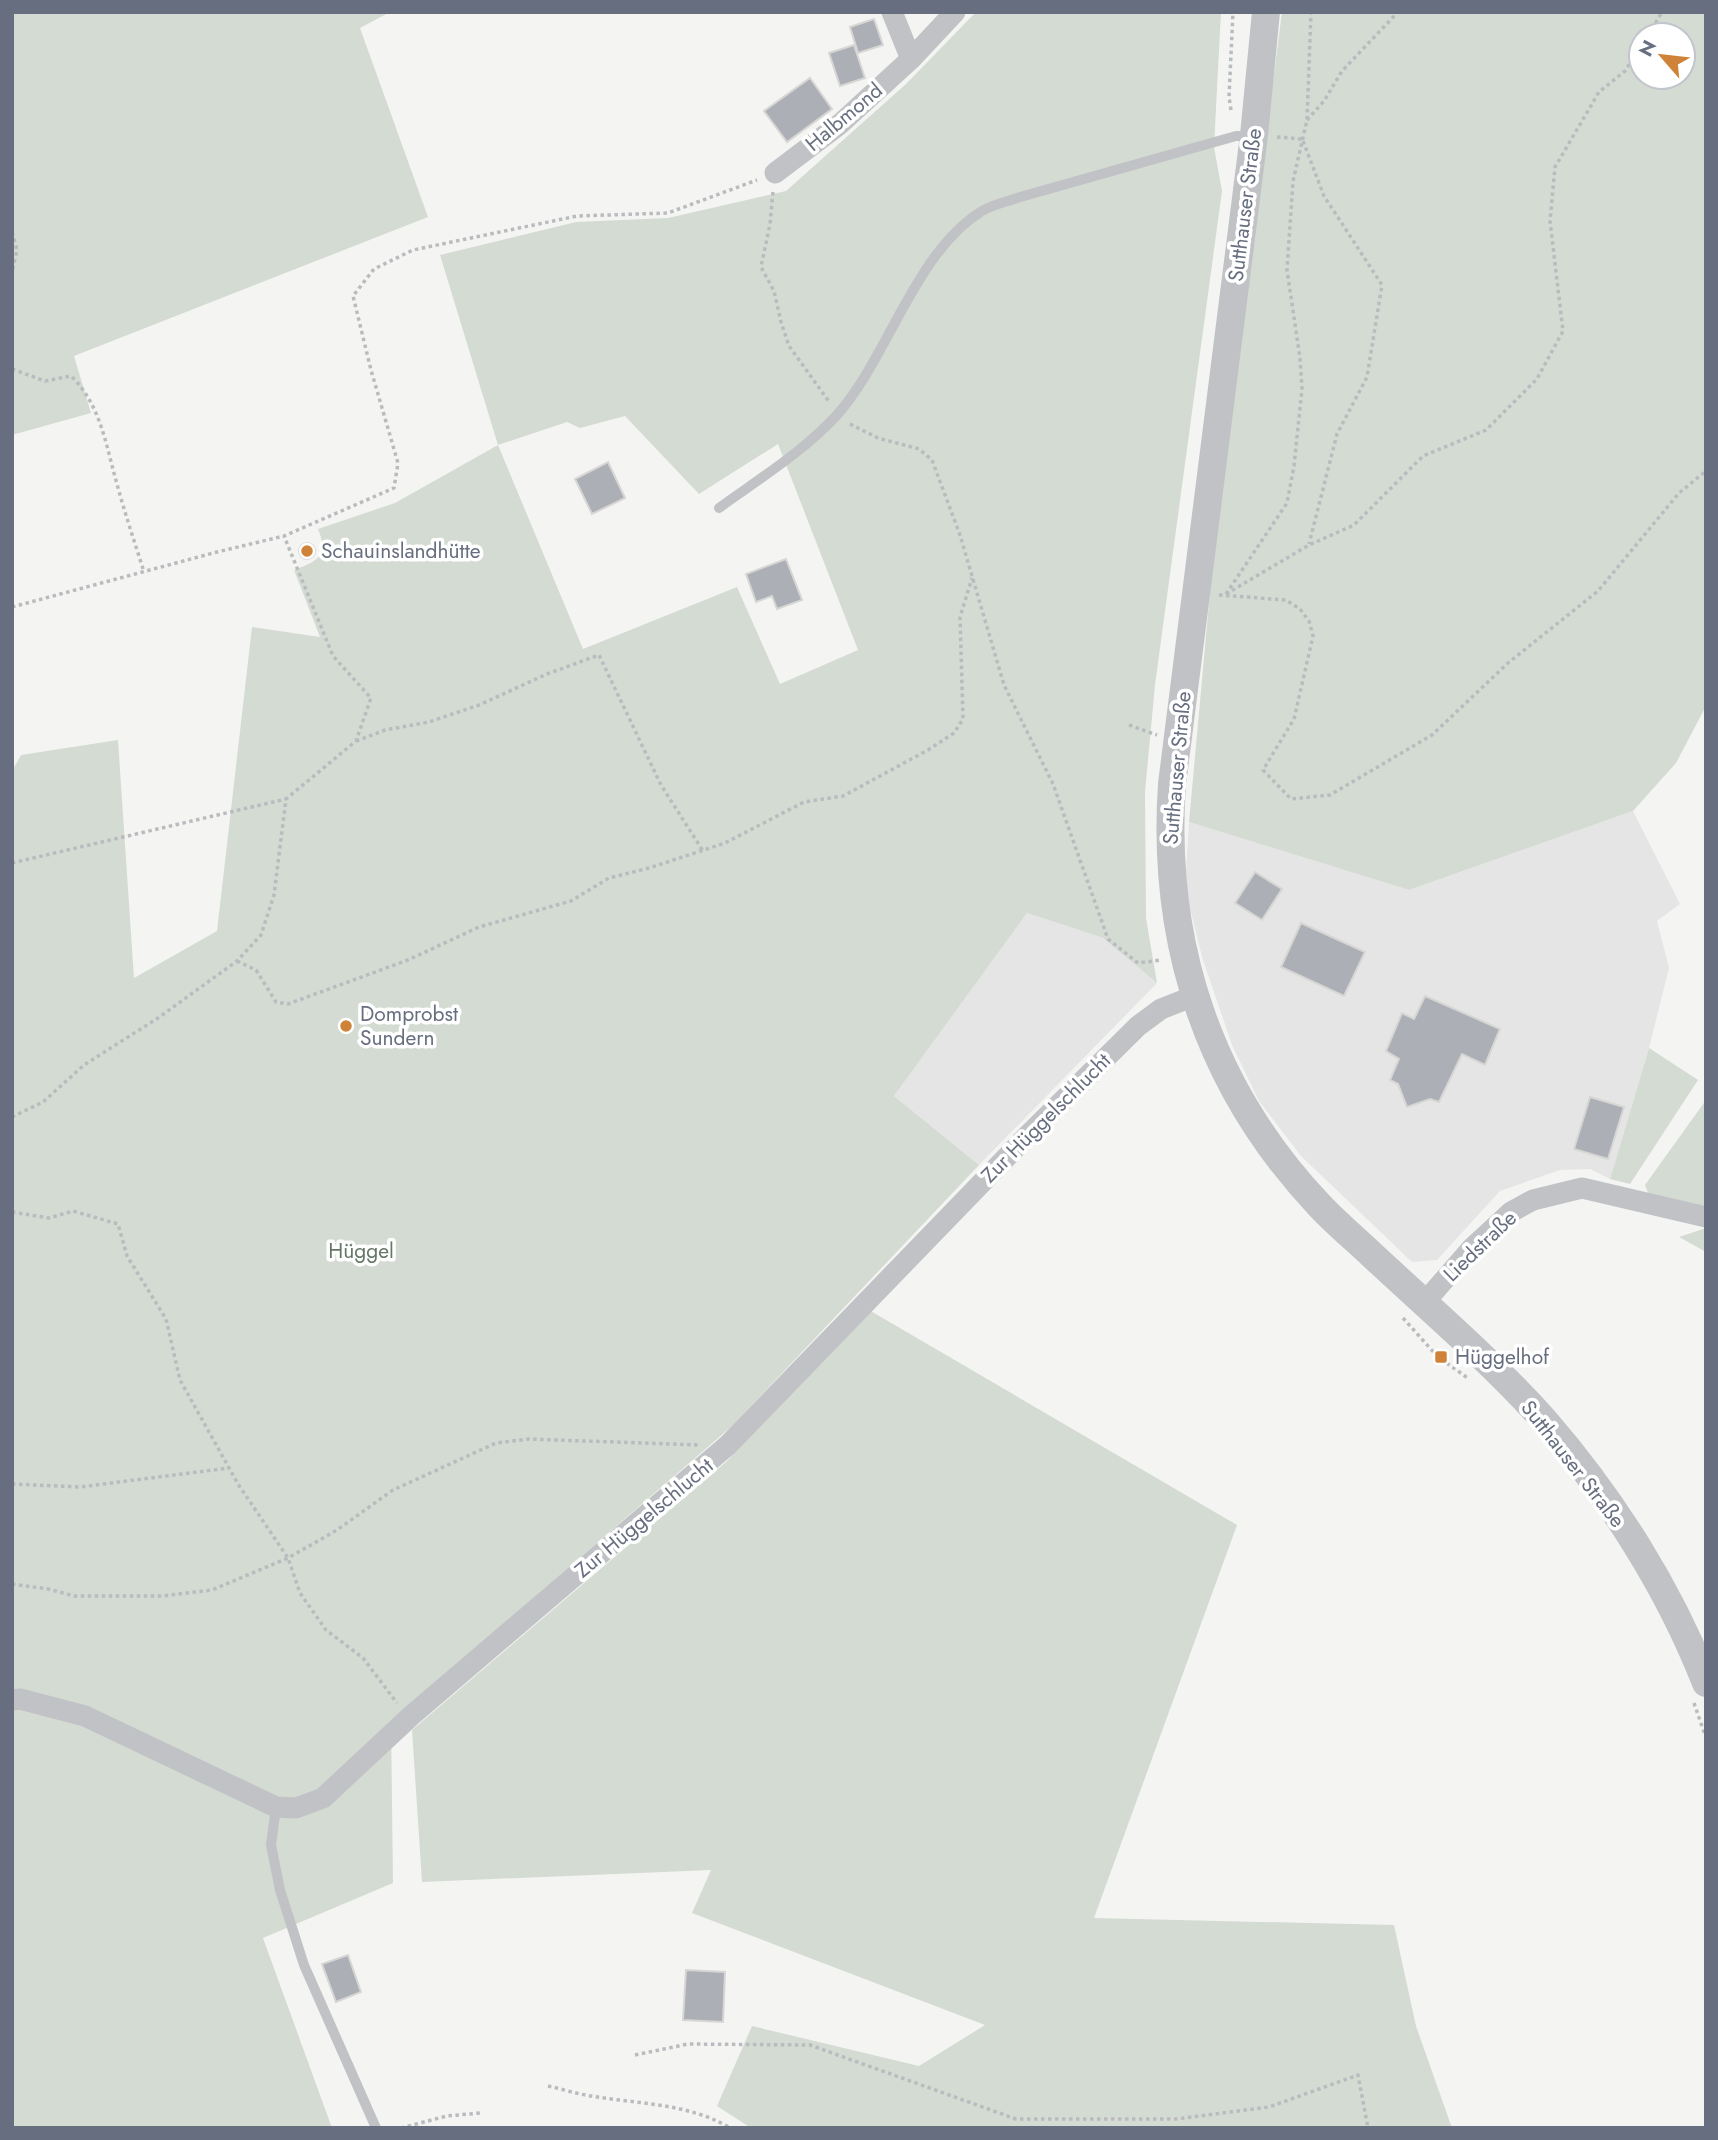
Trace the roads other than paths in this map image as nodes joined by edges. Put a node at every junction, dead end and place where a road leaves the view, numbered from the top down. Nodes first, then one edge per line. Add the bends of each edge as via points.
1 (892, 12) edge
2 (955, 12) edge
3 (1266, 12) edge
4 (911, 59) junction
5 (1254, 135) junction
6 (775, 173) road end
7 (719, 508) dead end
8 (1194, 996) junction
9 (1706, 1217) edge
10 (1415, 1312) junction
11 (1699, 1691) edge
12 (12, 1700) edge
13 (276, 1807) junction
14 (376, 2128) edge

1 - 4 street
2 - 4 street, Halbmond
3 - 5 street, Sutthauser Straße
4 - 6 street, Halbmond via 841,124
5 - 7 lane via 1236,136 983,211 957,232 925,271 838,414 801,449
5 - 8 street, Sutthauser Straße via 1169,819 1171,886
8 - 10 street, Sutthauser Straße via 1220,1061 1266,1140
8 - 13 street, Zur Hüggelschlucht via 1161,1009 1138,1026 728,1446 412,1715 323,1798 296,1808
9 - 10 street, Liedstraße via 1582,1188 1545,1197 1511,1212
10 - 11 street, Sutthauser Straße via 1475,1350 1544,1420 1600,1493 1674,1611
12 - 13 street via 85,1716
13 - 14 lane via 271,1845 279,1890 304,1965

